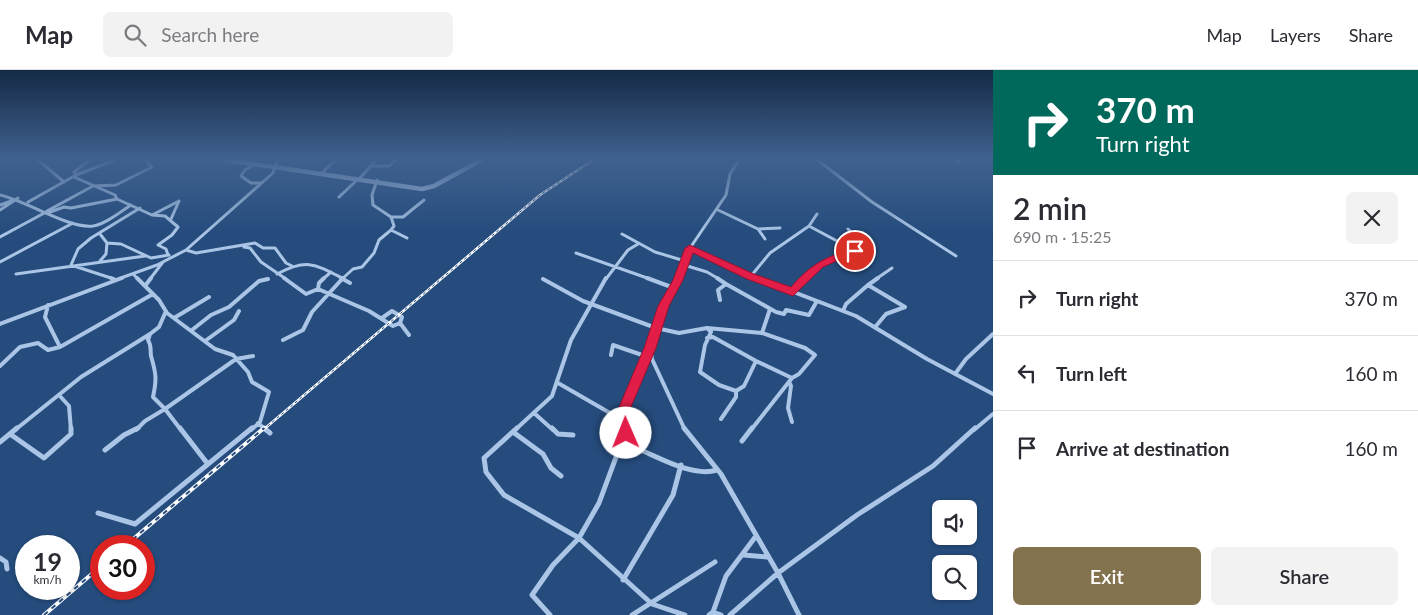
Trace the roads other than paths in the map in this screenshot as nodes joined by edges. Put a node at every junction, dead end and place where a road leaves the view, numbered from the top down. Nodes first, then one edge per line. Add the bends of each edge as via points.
1 (61, 183) edge
2 (88, 183) edge
3 (119, 183) edge
4 (261, 183) edge
5 (354, 183) edge
6 (376, 183) edge
7 (399, 183) edge
8 (437, 183) edge
9 (728, 183) edge
10 (848, 183) edge
11 (93, 186) junction
12 (0, 195) edge
13 (340, 197) dead end
14 (18, 198) junction
15 (117, 199) junction
16 (424, 200) dead end
17 (28, 202) junction
18 (0, 205) edge
19 (131, 205) junction
20 (140, 208) junction
21 (0, 210) edge
22 (718, 210) junction
23 (48, 211) junction
24 (817, 214) dead end
25 (152, 215) junction
26 (391, 217) junction
27 (403, 217) junction
28 (171, 219) junction
29 (73, 223) junction
30 (394, 226) junction
31 (809, 226) junction
32 (82, 227) junction
33 (780, 228) dead end
34 (758, 229) junction
35 (848, 229) dead end
36 (391, 230) junction
37 (100, 234) junction
38 (622, 234) dead end
39 (0, 237) edge
40 (92, 237) junction
41 (407, 238) dead end
42 (765, 239) dead end
43 (107, 243) junction
44 (638, 244) junction
45 (244, 247) junction
46 (690, 248) junction
47 (186, 250) junction
48 (576, 253) dead end
49 (850, 254) junction
50 (174, 255) junction
51 (146, 256) junction
52 (168, 256) junction
53 (956, 256) dead end
54 (164, 260) junction
55 (0, 262) edge
56 (100, 262) junction
57 (684, 263) junction
58 (71, 265) junction
59 (292, 266) junction
60 (613, 268) junction
61 (892, 268) dead end
62 (331, 272) junction
63 (16, 274) dead end
64 (133, 274) junction
65 (277, 274) junction
66 (750, 276) junction
67 (341, 278) junction
68 (268, 279) dead end
69 (542, 279) dead end
70 (116, 280) junction
71 (350, 283) dead end
72 (726, 284) junction
73 (868, 285) junction
74 (146, 286) junction
75 (674, 288) junction
76 (318, 289) junction
77 (793, 292) junction
78 (153, 294) junction
79 (327, 294) junction
80 (209, 297) dead end
81 (720, 300) dead end
82 (817, 301) junction
83 (893, 301) junction
84 (590, 303) junction
85 (48, 305) junction
86 (770, 309) junction
87 (893, 310) junction
88 (166, 311) junction
89 (239, 311) dead end
90 (843, 311) junction
91 (174, 318) junction
92 (382, 318) junction
93 (400, 323) junction
94 (0, 324) edge
95 (876, 326) junction
96 (656, 328) junction
97 (707, 328) junction
98 (192, 330) junction
99 (762, 333) junction
100 (150, 334) junction
101 (993, 334) edge
102 (409, 335) dead end
103 (707, 338) junction
104 (283, 340) dead end
105 (205, 341) junction
106 (60, 347) junction
107 (650, 348) junction
108 (611, 355) dead end
109 (252, 356) dead end
110 (645, 356) junction
111 (236, 359) junction
112 (756, 361) junction
113 (0, 366) edge
114 (955, 374) junction
115 (790, 380) junction
116 (558, 383) junction
117 (736, 391) junction
118 (992, 392) edge
119 (59, 395) junction
120 (165, 410) junction
121 (534, 413) junction
122 (624, 413) junction
123 (993, 414) edge
124 (721, 419) dead end
125 (792, 422) dead end
126 (258, 423) junction
127 (513, 432) junction
128 (626, 433) junction
129 (10, 434) junction
130 (270, 434) dead end
131 (573, 435) dead end
132 (742, 441) dead end
133 (0, 442) edge
134 (105, 450) dead end
135 (207, 463) junction
136 (681, 465) junction
137 (716, 470) junction
138 (561, 476) dead end
139 (98, 513) dead end
140 (756, 536) junction
141 (579, 538) junction
142 (744, 555) junction
143 (767, 557) junction
144 (0, 558) edge
145 (715, 562) dead end
146 (7, 569) dead end
147 (778, 573) junction
148 (623, 580) junction
149 (650, 603) junction
150 (711, 613) edge
151 (550, 615) edge
152 (632, 615) edge
153 (685, 615) edge
154 (721, 615) edge
155 (730, 615) edge
156 (799, 615) edge

1 - 17 street
2 - 11 street
3 - 11 street
4 - 47 street
5 - 13 street
6 - 26 street via 373,205
7 - 8 street via 428,188
9 - 22 street
10 - 53 street
11 - 15 street via 115,195
11 - 23 street
12 - 14 street
14 - 17 street
14 - 18 street
14 - 21 street
15 - 19 street
15 - 23 street
16 - 27 street
17 - 23 street
19 - 20 street
19 - 32 street via 96,226
20 - 25 street
20 - 37 street
22 - 34 street
22 - 46 street
23 - 29 street
23 - 39 street
24 - 31 street
25 - 28 street
25 - 28 street via 179,201
26 - 27 street
26 - 30 street
27 - 30 street
28 - 52 street via 178,227 158,245 166,249
29 - 32 street
29 - 55 street
30 - 36 street
31 - 49 street via 830,237
31 - 66 street via 770,253
32 - 40 street
33 - 34 street
34 - 42 street
35 - 49 street via 866,245
36 - 41 street
36 - 67 street via 379,240 374,253 362,267
37 - 40 street
37 - 43 street
38 - 44 street
40 - 58 street via 78,249
43 - 51 street via 121,244
43 - 56 street via 106,254
44 - 57 street
44 - 60 street via 628,250
45 - 47 street via 233,245 196,253
45 - 59 street via 255,243 263,248 275,248
45 - 65 street via 250,248
46 - 57 street
46 - 66 street
47 - 50 street
48 - 60 street
49 - 77 street via 812,270
50 - 52 street
50 - 54 street
51 - 52 street
51 - 56 street
54 - 64 street
54 - 74 street
56 - 58 street
57 - 72 street
57 - 75 street
58 - 63 street
58 - 70 street
59 - 62 street via 315,264
59 - 65 street
60 - 75 street
60 - 84 street
61 - 73 street
62 - 67 street
62 - 76 street via 319,283
64 - 70 street
64 - 74 street
65 - 76 street via 306,294
66 - 77 street
67 - 71 street
67 - 79 street
68 - 98 street via 259,281 229,307 211,315
69 - 84 street
70 - 85 street
72 - 81 street via 718,290
72 - 86 street
73 - 83 street
73 - 90 street via 846,304
74 - 78 street
75 - 96 street via 663,306
76 - 79 street
77 - 82 street
78 - 88 street
78 - 106 street
79 - 92 street
79 - 104 street via 303,330
80 - 91 street
82 - 86 street via 809,315 786,310 784,314
82 - 90 street
83 - 87 street
83 - 87 street via 905,307
84 - 96 street
84 - 116 street via 570,340
85 - 94 street
85 - 106 street via 45,317
86 - 99 street
87 - 95 street
88 - 91 street
88 - 100 street via 159,327
89 - 105 street via 234,320
90 - 95 street
91 - 98 street
92 - 93 street via 393,326
92 - 93 street via 392,311 402,317
93 - 102 street
95 - 114 street
96 - 97 street via 680,333
96 - 107 street
97 - 99 street
97 - 103 street via 711,332
98 - 105 street
99 - 115 street via 813,352 809,364
100 - 119 street via 81,377
100 - 120 street via 148,340 157,377 153,397
101 - 114 street via 966,358
103 - 112 street via 713,337
103 - 117 street via 700,372 719,385
105 - 111 street
106 - 113 street via 48,350 38,343 20,347
107 - 110 street
107 - 137 street via 682,426
108 - 110 street via 613,346
109 - 111 street
110 - 122 street
111 - 120 street
111 - 126 street via 252,382 269,392
112 - 115 street
112 - 117 street via 744,386
114 - 118 street
115 - 125 street via 788,408
115 - 132 street
116 - 121 street via 552,396
116 - 122 street via 610,413
117 - 124 street via 736,398
119 - 129 street
119 - 129 street via 69,406 71,434 44,458
120 - 134 street
120 - 135 street
121 - 127 street
121 - 131 street via 558,434
122 - 128 street
123 - 147 street via 933,466 857,515
126 - 130 street
126 - 135 street
127 - 138 street via 543,454 551,468
127 - 141 street via 484,458 486,472 504,495
128 - 136 street via 638,438 643,451
128 - 141 street via 600,503
129 - 133 street
135 - 139 street via 135,524
136 - 137 street via 693,471 712,473
136 - 148 street via 673,495
137 - 140 street
140 - 142 street
140 - 143 street
141 - 148 street
141 - 151 street via 553,565 532,595
142 - 143 street
142 - 150 street via 726,576
143 - 147 street
144 - 146 street via 6,562
145 - 149 street
147 - 155 street
147 - 156 street
148 - 149 street
149 - 152 street
149 - 153 street
150 - 154 street

